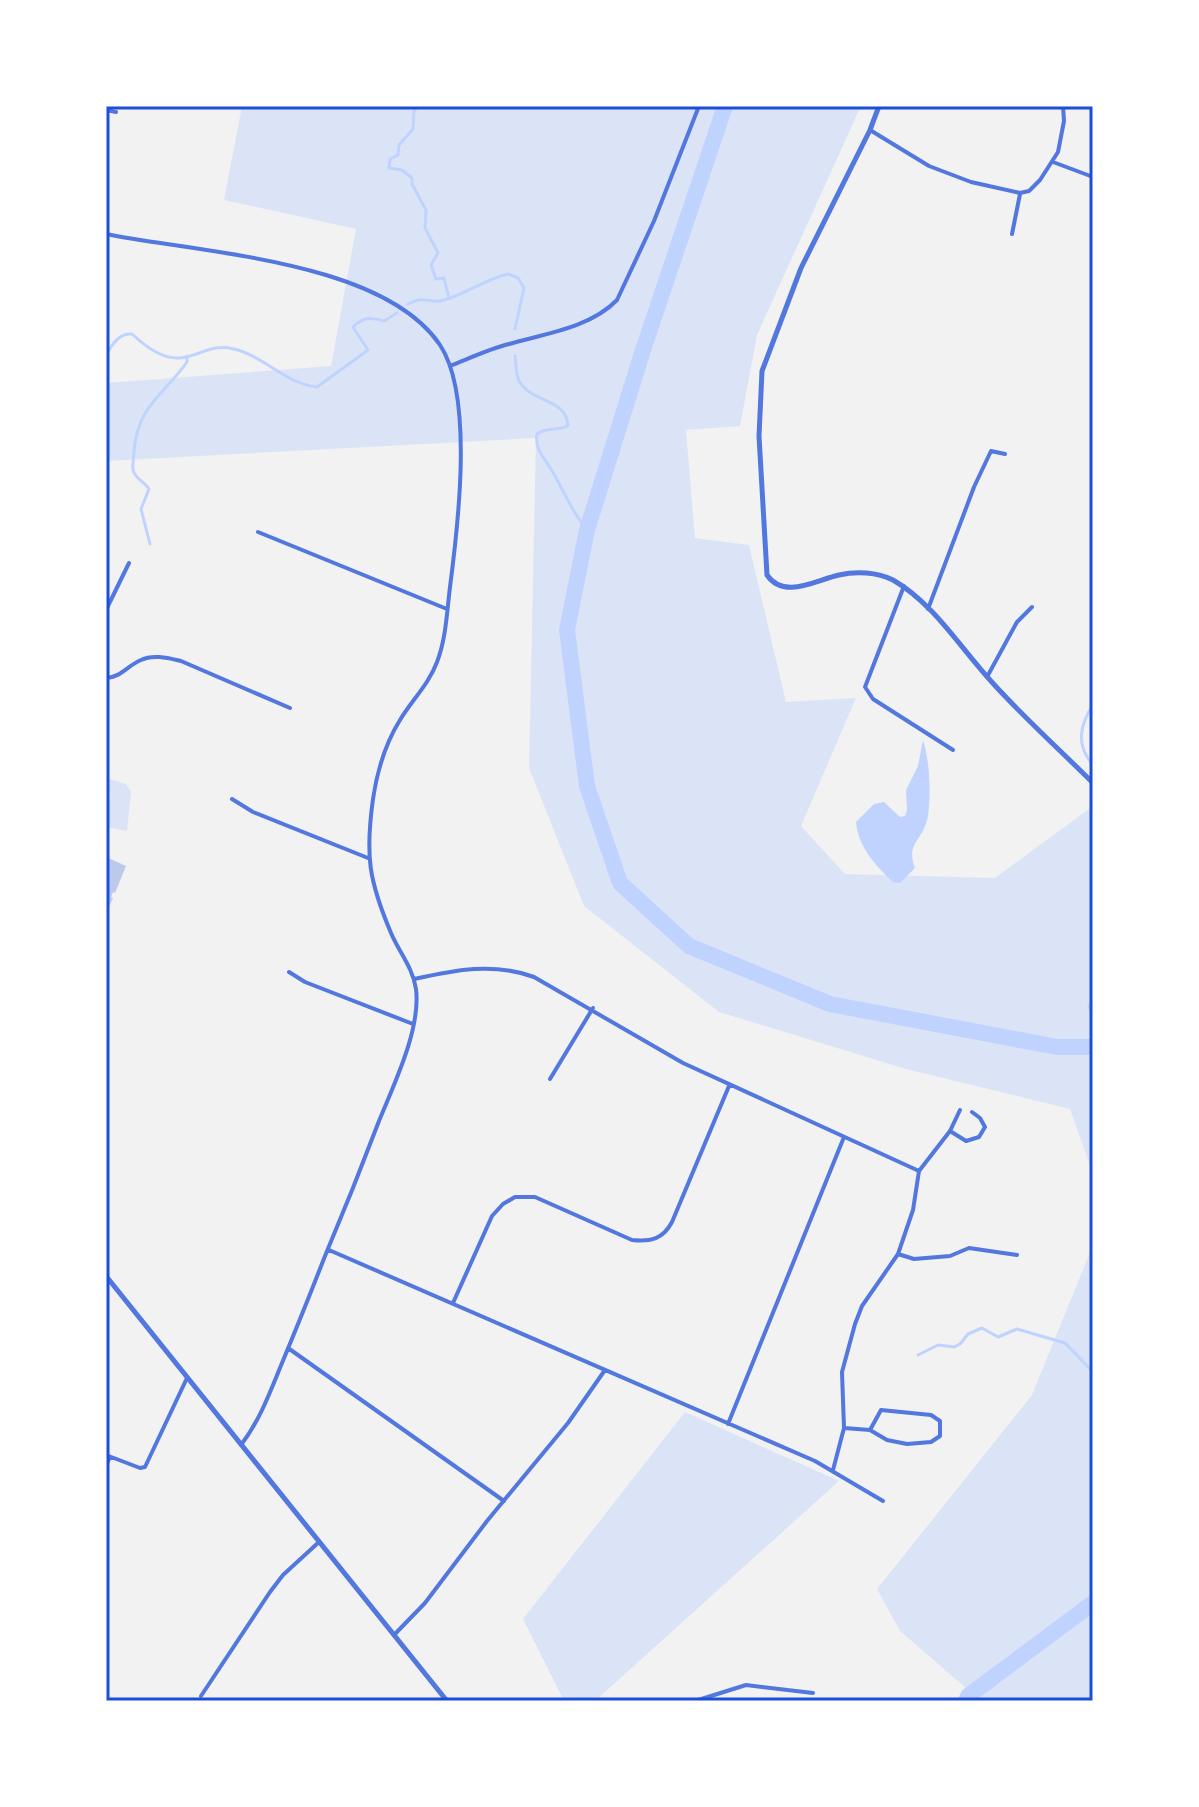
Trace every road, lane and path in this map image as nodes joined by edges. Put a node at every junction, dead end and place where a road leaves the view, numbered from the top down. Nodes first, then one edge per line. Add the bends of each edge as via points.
1 (699, 106) edge
2 (879, 106) edge
3 (1063, 106) edge
4 (106, 110) edge
5 (116, 112) dead end
6 (870, 130) junction
7 (1053, 162) junction
8 (1093, 177) edge
9 (1020, 193) junction
10 (106, 234) edge
11 (1012, 234) dead end
12 (450, 366) junction
13 (1005, 454) dead end
14 (258, 532) dead end
15 (129, 563) dead end
16 (904, 586) junction
17 (1032, 607) dead end
18 (447, 609) junction
19 (928, 609) junction
20 (106, 610) edge
21 (987, 677) junction
22 (106, 678) edge
23 (290, 708) dead end
24 (953, 750) dead end
25 (1093, 783) edge
26 (232, 799) dead end
27 (368, 858) junction
28 (289, 972) dead end
29 (414, 979) junction
30 (593, 1008) junction
31 (413, 1024) junction
32 (550, 1079) dead end
33 (729, 1086) junction
34 (960, 1110) dead end
35 (972, 1112) dead end
36 (950, 1131) junction
37 (844, 1137) junction
38 (919, 1171) junction
39 (329, 1250) junction
40 (898, 1254) junction
41 (1017, 1255) dead end
42 (106, 1276) edge
43 (453, 1303) junction
44 (288, 1348) junction
45 (605, 1370) junction
46 (187, 1378) junction
47 (728, 1424) junction
48 (844, 1428) junction
49 (870, 1430) junction
50 (241, 1445) junction
51 (108, 1456) edge
52 (106, 1465) edge
53 (833, 1470) junction
54 (504, 1501) junction
55 (883, 1501) dead end
56 (319, 1542) junction
57 (394, 1635) junction
58 (813, 1693) dead end
59 (201, 1696) dead end
60 (447, 1701) edge
61 (695, 1701) edge

1 - 12 street via 617,300 575,325
2 - 6 street
3 - 7 street
4 - 5 street
6 - 9 street via 929,166
6 - 16 street via 801,268 762,371 759,436 765,565 773,583 782,587 866,573
7 - 8 street
7 - 9 street via 1029,191
9 - 11 street
10 - 12 street via 264,259 384,296 428,330
12 - 18 street via 460,456 458,529
13 - 19 street via 991,451
14 - 18 street
15 - 20 street
16 - 19 street
16 - 24 street via 865,687 873,699
17 - 21 street via 1017,622
18 - 27 street via 435,668 396,727 379,769
19 - 21 street
21 - 25 street
22 - 23 street via 139,660 166,657
26 - 27 street
27 - 29 street via 377,899
28 - 31 street
29 - 30 street via 500,967 534,977
29 - 31 street
30 - 32 street
30 - 33 street
31 - 39 street
33 - 37 street
33 - 43 street via 672,1222 660,1237 632,1240 535,1197 515,1197 492,1216
34 - 36 street
35 - 36 street via 985,1127 979,1137 966,1141
36 - 38 street
37 - 38 street
37 - 47 street
38 - 40 street
39 - 43 street
39 - 44 street
40 - 41 street via 924,1259 969,1248
40 - 48 street via 862,1306 847,1348 842,1372
42 - 46 street
43 - 45 street
44 - 50 street via 260,1417
44 - 54 street
45 - 47 street
45 - 54 street
46 - 50 street
46 - 51 street via 145,1467
47 - 53 street
48 - 49 street
48 - 53 street
49 - 49 street via 907,1444 931,1442 942,1428 931,1415 881,1410
50 - 56 street
51 - 52 street
53 - 55 street
54 - 57 street
56 - 57 street
56 - 59 street via 283,1575
57 - 60 street
58 - 61 street via 746,1685

